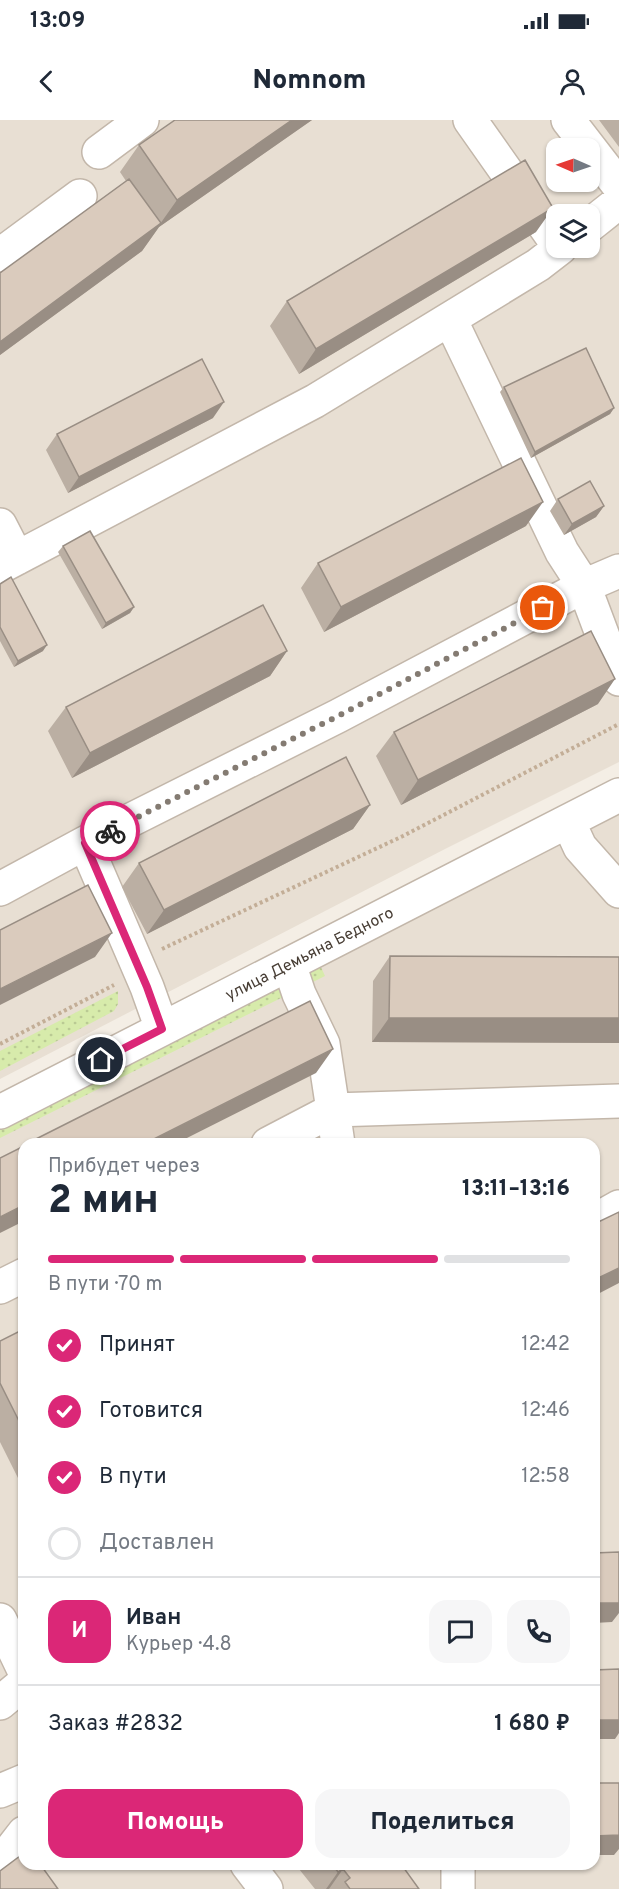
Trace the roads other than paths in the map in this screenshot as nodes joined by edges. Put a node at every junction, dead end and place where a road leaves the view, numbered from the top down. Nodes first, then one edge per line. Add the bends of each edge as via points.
1 (142, 120) edge
2 (470, 120) edge
3 (568, 120) edge
4 (99, 152) dead end
5 (619, 186) edge
6 (80, 195) dead end
7 (619, 202) edge
8 (600, 217) edge
9 (546, 228) edge
10 (0, 255) edge
11 (547, 258) edge
12 (450, 319) junction
13 (0, 525) edge
14 (9, 563) edge
15 (619, 571) edge
16 (584, 586) junction
17 (619, 679) edge
18 (619, 795) edge
19 (568, 821) junction
20 (85, 843) junction
21 (0, 889) edge
22 (619, 891) edge
23 (288, 964) junction
24 (162, 1029) junction
25 (619, 1101) edge
26 (333, 1110) junction
27 (0, 1112) edge
28 (279, 1138) edge
29 (337, 1138) edge
30 (619, 1207) edge
31 (600, 1218) edge
32 (18, 1278) edge
33 (0, 1287) edge
34 (0, 1620) edge
35 (18, 1658) edge
36 (18, 1688) edge
37 (0, 1703) edge
38 (18, 1784) edge
39 (0, 1791) edge
40 (10, 1850) edge
41 (18, 1865) edge
42 (21, 1870) edge
43 (252, 1870) edge
44 (458, 1870) edge
45 (31, 1889) edge
46 (266, 1889) edge
47 (458, 1889) edge

1 - 4 street
2 - 9 street
3 - 5 street
6 - 10 street
7 - 8 street
11 - 12 street
12 - 14 street via 315,401
12 - 16 street via 562,552
13 - 14 street
15 - 16 street
16 - 17 street
16 - 20 street
18 - 19 street, улица Демьяна Бедного
19 - 22 street via 580,847
19 - 23 street, улица Демьяна Бедного
20 - 21 street
20 - 24 street
23 - 24 street, улица Демьяна Бедного
23 - 26 street via 323,1044
24 - 27 street, улица Демьяна Бедного
25 - 26 street
26 - 28 street
26 - 29 street
30 - 31 street
32 - 33 street
34 - 35 street
36 - 37 street
38 - 39 street
40 - 41 street
42 - 45 street
43 - 46 street
44 - 47 street

